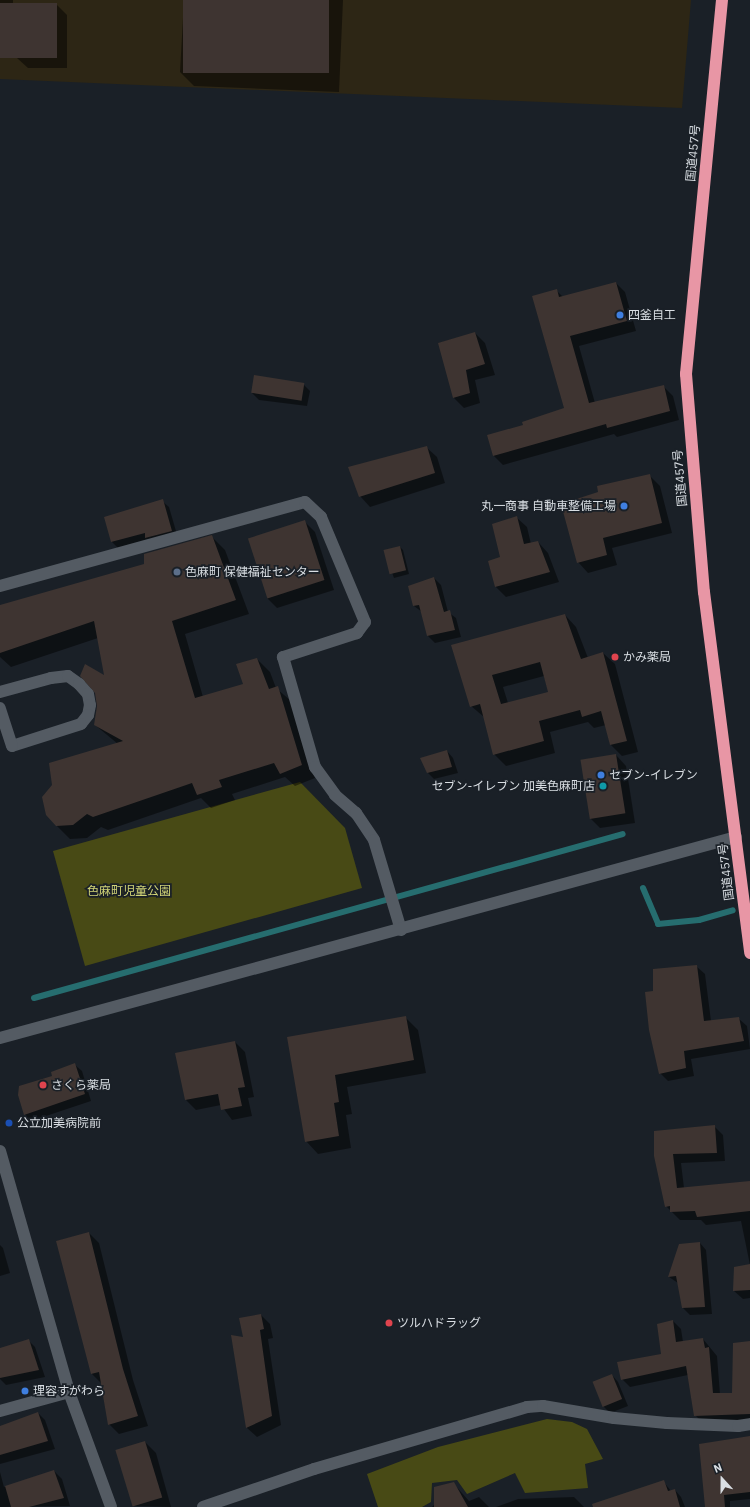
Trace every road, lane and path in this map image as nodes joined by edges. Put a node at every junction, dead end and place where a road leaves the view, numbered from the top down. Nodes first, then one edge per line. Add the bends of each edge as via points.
1 (722, 0) edge
2 (0, 586) edge
3 (0, 692) edge
4 (0, 708) edge
5 (736, 837) junction
6 (401, 930) junction
7 (750, 953) edge
8 (0, 1038) edge
9 (0, 1151) edge
10 (69, 1392) junction
11 (0, 1411) edge
12 (750, 1424) edge
13 (111, 1507) edge
14 (203, 1507) edge

1 - 5 highway, 国道457号 via 686,374 704,592
2 - 6 street via 305,502 321,517 365,622 357,633 283,657 315,767 334,795 356,814 374,840
3 - 4 street via 68,676 80,684 88,694 90,705 88,715 81,724 12,746
5 - 6 street
5 - 7 highway, 国道457号
6 - 8 street
9 - 10 street
10 - 11 street
10 - 13 street
12 - 14 street via 738,1426 667,1423 614,1418 543,1406 527,1407 314,1469

